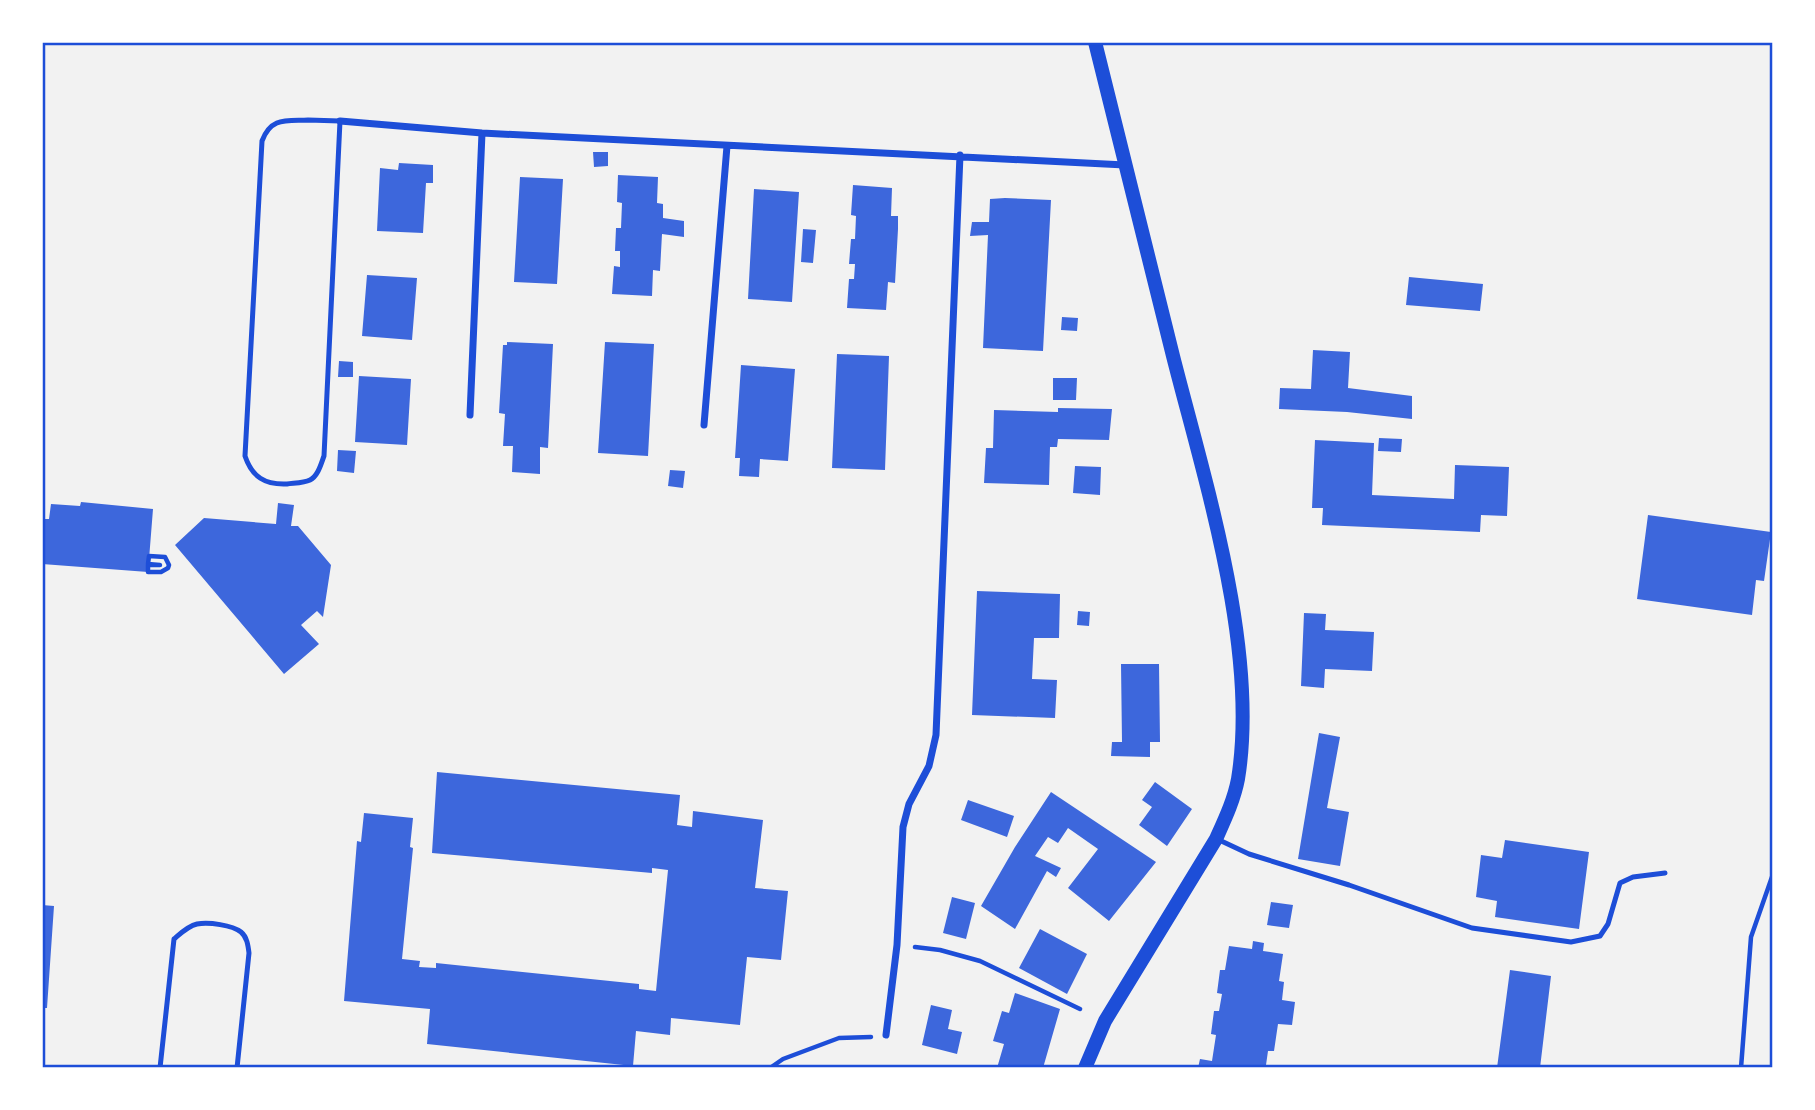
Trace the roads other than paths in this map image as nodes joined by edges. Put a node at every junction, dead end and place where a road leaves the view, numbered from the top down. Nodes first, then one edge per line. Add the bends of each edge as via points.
1 (1095, 42) edge
2 (340, 121) junction
3 (482, 133) junction
4 (727, 146) junction
5 (960, 155) junction
6 (1125, 165) junction
7 (470, 415) dead end
8 (704, 425) dead end
9 (1216, 839) junction
10 (1665, 873) dead end
11 (886, 1035) road end
12 (160, 1068) edge
13 (237, 1068) edge
14 (1086, 1068) edge

1 - 6 main road
2 - 2 lane via 282,121 266,130 262,141 245,456 248,467 266,483 311,480 324,456
2 - 3 street
3 - 4 street
3 - 7 street
4 - 5 street
4 - 8 street
5 - 6 street
5 - 11 street via 936,735 929,766 903,827 897,945
6 - 9 main road via 1209,496 1234,624 1242,734 1238,779
9 - 10 lane via 1472,928 1571,942 1601,936 1620,883
9 - 14 main road via 1105,1021
12 - 13 lane via 174,939 198,924 227,926 247,940

